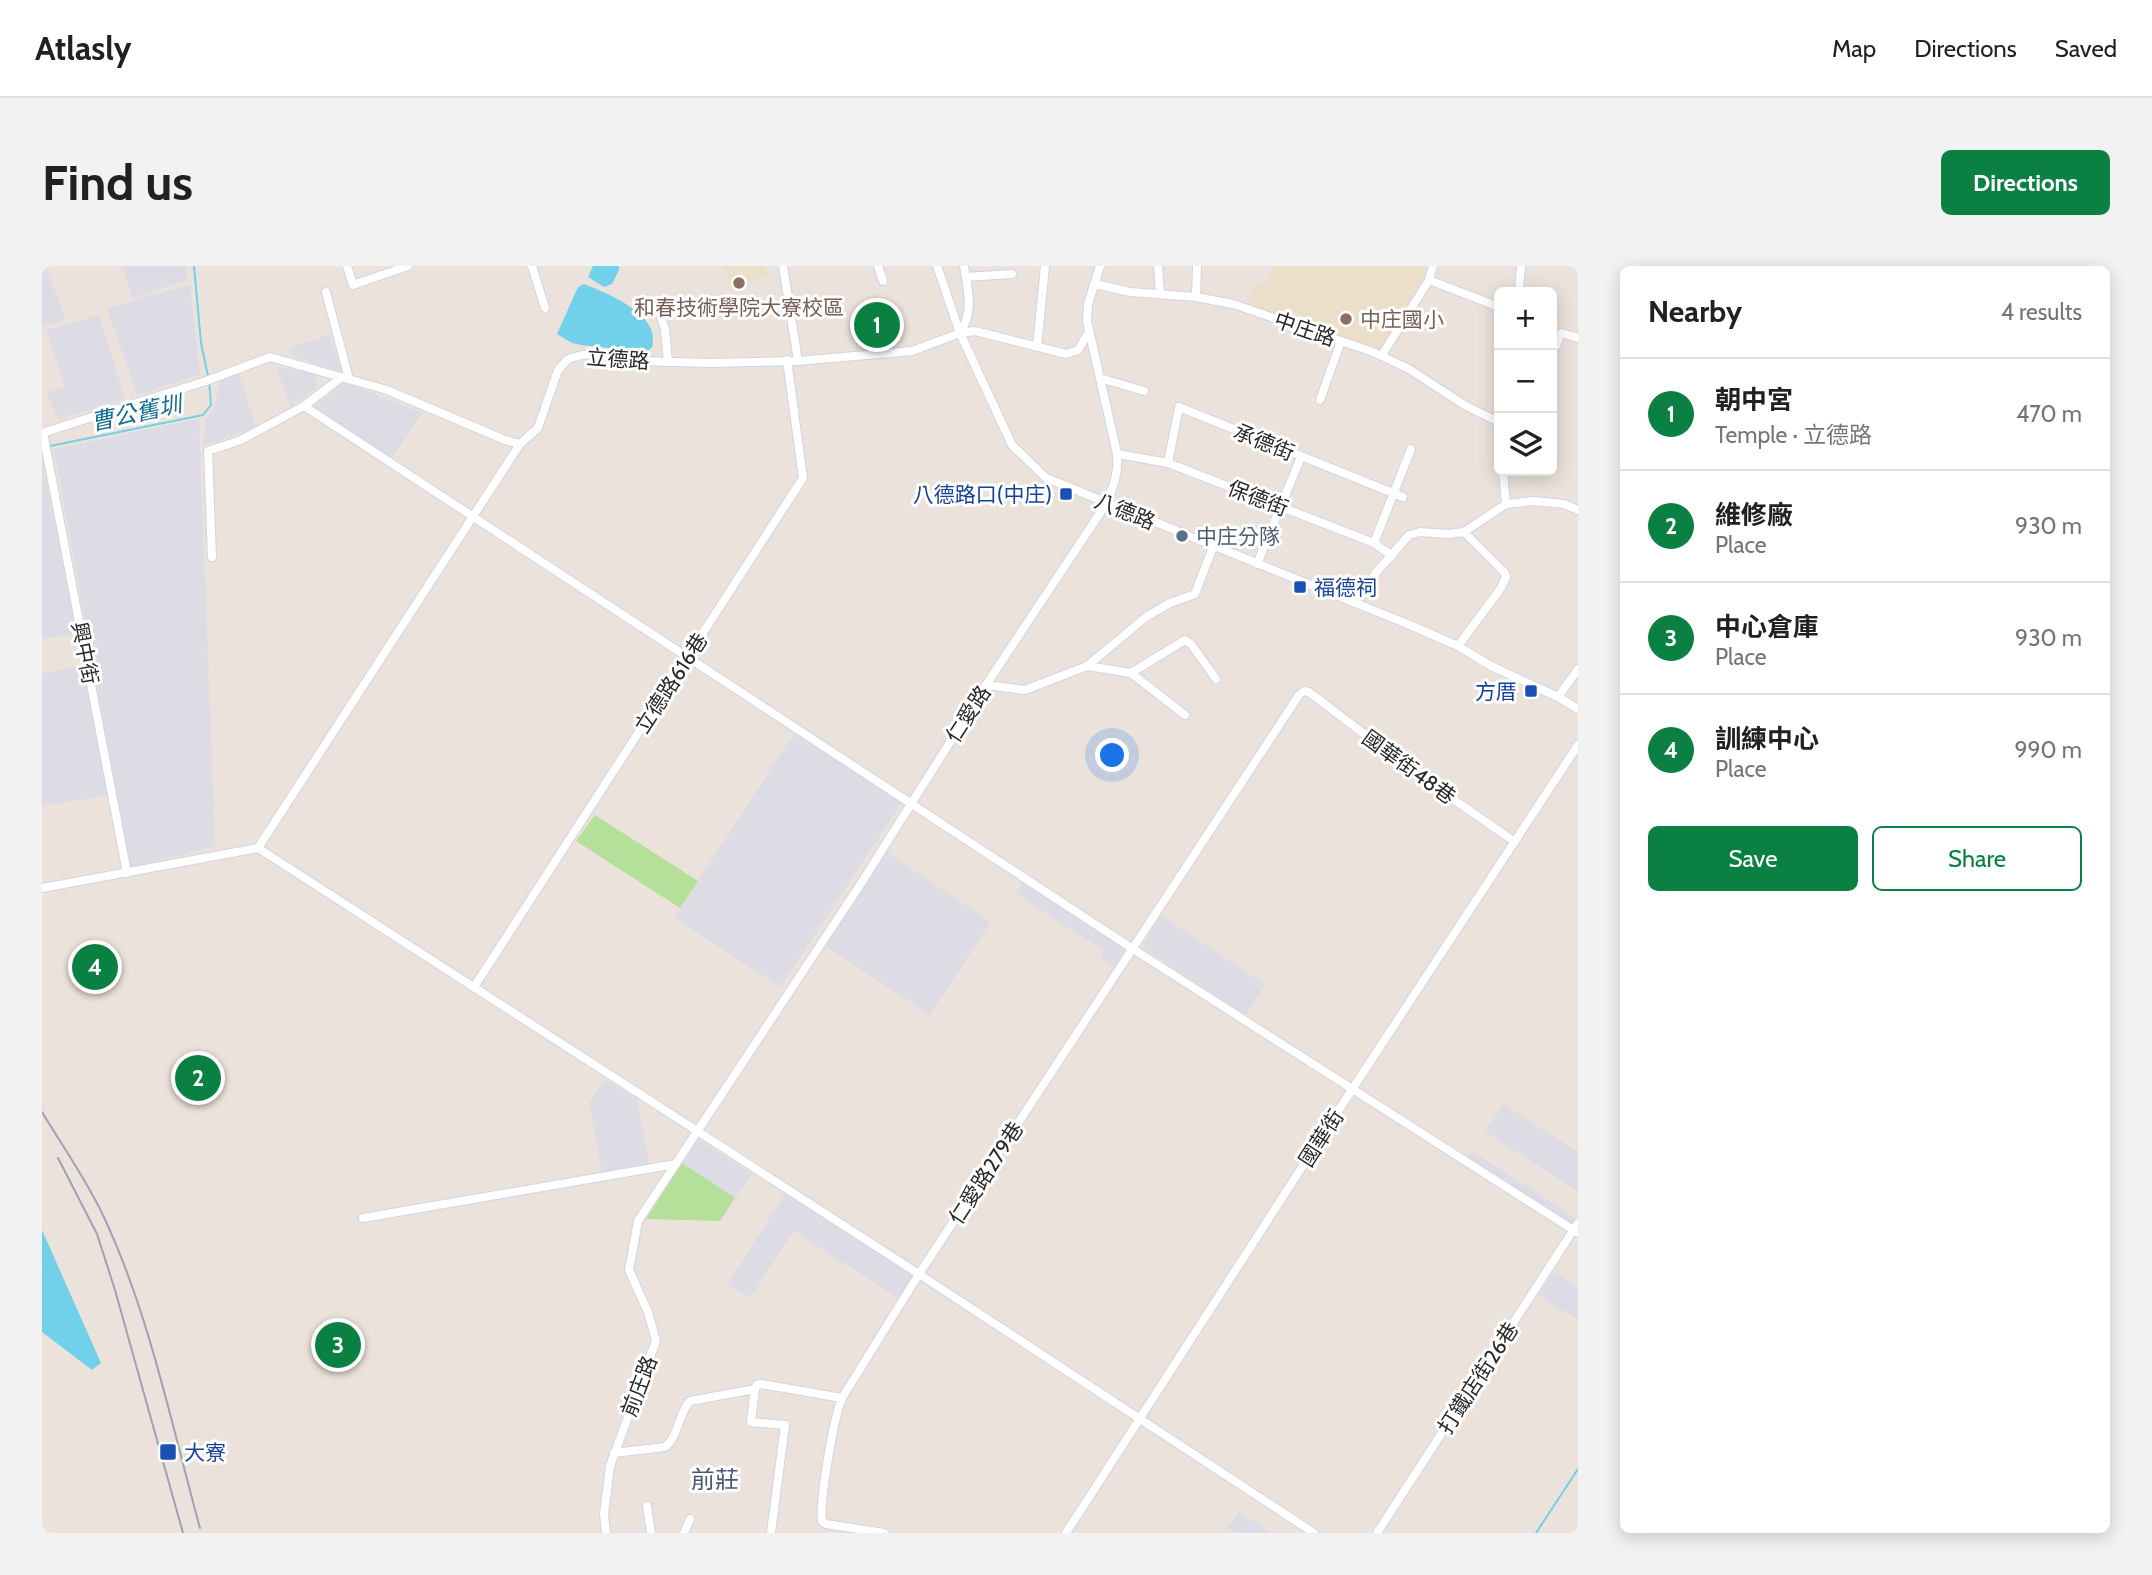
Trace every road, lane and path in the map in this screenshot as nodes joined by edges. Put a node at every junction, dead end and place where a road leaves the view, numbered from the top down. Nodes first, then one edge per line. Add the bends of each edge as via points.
1 (347, 266) edge
2 (408, 266) edge
3 (532, 266) edge
4 (783, 266) edge
5 (878, 266) edge
6 (937, 266) edge
7 (964, 266) edge
8 (1045, 266) edge
9 (1100, 266) edge
10 (1158, 266) edge
11 (1197, 266) edge
12 (1433, 266) edge
13 (1521, 266) edge
14 (1012, 274) dead end
15 (966, 277) junction
16 (1429, 280) junction
17 (883, 281) dead end
18 (1095, 284) junction
19 (1519, 287) edge
20 (326, 292) dead end
21 (1160, 294) junction
22 (1196, 296) junction
23 (1494, 305) edge
24 (545, 308) dead end
25 (658, 309) dead end
26 (1557, 331) edge
27 (1089, 332) junction
28 (960, 333) junction
29 (1561, 333) junction
30 (1578, 338) edge
31 (1341, 341) junction
32 (1557, 343) edge
33 (1037, 347) junction
34 (1382, 355) junction
35 (787, 360) junction
36 (799, 361) junction
37 (668, 362) junction
38 (346, 378) junction
39 (1100, 378) junction
40 (1144, 391) dead end
41 (1320, 400) dead end
42 (304, 406) junction
43 (1494, 419) edge
44 (42, 433) edge
45 (520, 444) junction
46 (1411, 449) dead end
47 (1118, 454) junction
48 (1301, 457) junction
49 (1168, 463) junction
50 (1503, 476) edge
51 (1393, 493) junction
52 (1403, 497) dead end
53 (1106, 504) junction
54 (1506, 504) junction
55 (1280, 507) junction
56 (1578, 510) edge
57 (472, 517) junction
58 (1464, 532) junction
59 (1374, 543) junction
60 (1213, 547) junction
61 (1392, 556) junction
62 (212, 557) dead end
63 (1256, 564) junction
64 (1355, 603) junction
65 (1458, 646) junction
66 (688, 658) junction
67 (1087, 666) junction
68 (1578, 669) edge
69 (1131, 673) junction
70 (1216, 679) dead end
71 (986, 685) junction
72 (1304, 691) joint
73 (1558, 697) junction
74 (1578, 709) edge
75 (1185, 715) dead end
76 (1578, 745) edge
77 (911, 803) junction
78 (1515, 842) junction
79 (258, 848) junction
80 (127, 873) junction
81 (42, 888) edge
82 (1133, 949) junction
83 (474, 987) junction
84 (1353, 1088) junction
85 (696, 1132) junction
86 (676, 1164) junction
87 (363, 1218) dead end
88 (1576, 1229) edge
89 (919, 1275) junction
90 (755, 1389) junction
91 (842, 1398) junction
92 (1141, 1420) junction
93 (614, 1453) junction
94 (647, 1506) dead end
95 (690, 1519) dead end
96 (606, 1533) edge
97 (651, 1533) edge
98 (684, 1533) edge
99 (771, 1533) edge
100 (884, 1533) edge
101 (1066, 1533) edge
102 (1314, 1533) edge
103 (1377, 1533) edge

1 - 2 street via 352,285
3 - 24 street
4 - 36 street
5 - 17 street
6 - 28 street, 八德路
7 - 15 street
8 - 33 street
9 - 18 street, 仁愛路
10 - 21 street
11 - 22 street
12 - 16 street
13 - 19 street
14 - 15 street
15 - 28 street via 968,321
16 - 23 street
16 - 34 street
18 - 21 street, 中庄路
18 - 27 street, 仁愛路 via 1086,313
20 - 38 street
21 - 22 street, 中庄路
22 - 31 street, 中庄路
25 - 37 street
26 - 29 street
27 - 33 street, 立德路 via 1078,350 1066,354
27 - 39 street, 仁愛路
28 - 33 street, 立德路 via 975,331
28 - 36 street, 立德路 via 912,351
28 - 53 street, 八德路 via 1012,445 1045,478
29 - 30 street
29 - 32 street
31 - 34 street, 中庄路
31 - 41 street
34 - 43 street, 中庄路
35 - 36 street, 立德路
35 - 37 street, 立德路
35 - 66 street, 立德路616巷 via 803,478
37 - 45 street, 立德路 via 596,354 568,359 555,376 538,429
38 - 42 street
38 - 44 street via 270,357
38 - 45 street
39 - 40 street
39 - 47 street, 仁愛路
42 - 57 street
42 - 62 street via 241,440 208,451
44 - 80 street, 興中街
45 - 57 street, 立德路
46 - 51 street
47 - 49 street, 保德街
47 - 53 street, 仁愛路 via 1117,478
48 - 49 street, 承德街 via 1179,407
48 - 51 street, 承德街
48 - 55 street
49 - 55 street, 保德街
50 - 54 street
51 - 52 street, 承德街
51 - 59 street
53 - 60 street, 八德路
53 - 71 street, 仁愛路
54 - 56 street via 1534,501
54 - 58 street
55 - 59 street, 保德街
55 - 63 street
57 - 66 street
57 - 79 street, 立德路
58 - 61 street via 1409,535
58 - 65 street via 1506,577
59 - 61 street, 保德街
60 - 63 street, 八德路
60 - 67 street via 1195,594 1146,617
61 - 64 street
63 - 64 street, 八德路
64 - 65 street, 八德路
65 - 73 street, 八德路
66 - 77 street
66 - 83 street, 立德路616巷
67 - 69 street
67 - 71 street via 1025,690
68 - 73 street
69 - 70 street via 1185,640
69 - 75 street
71 - 77 street, 仁愛路
72 - 78 street, 國華街48巷
72 - 82 street, 仁愛路279巷
73 - 74 street, 八德路
76 - 78 street, 國華街
77 - 82 street
77 - 85 street, 仁愛路
78 - 84 street, 國華街
79 - 80 street
79 - 83 street
80 - 81 street
82 - 84 street
82 - 89 street, 仁愛路279巷
83 - 85 street
84 - 88 street
84 - 92 street, 國華街
85 - 86 street, 前庄路
85 - 89 street
86 - 87 street
86 - 93 street, 前庄路 via 643,1211 634,1237 629,1270 656,1341
88 - 103 street, 打鐵店街26巷
89 - 91 street, 仁愛路279巷
89 - 92 street
90 - 91 street, 前庄路 via 761,1384
90 - 93 street, 前庄路 via 690,1401 666,1447
90 - 99 street via 751,1422 785,1425
91 - 100 street, 仁愛路279巷 via 822,1521
92 - 101 street, 國華街
92 - 102 street
93 - 96 street, 前庄路 via 606,1489
94 - 97 street
95 - 98 street

